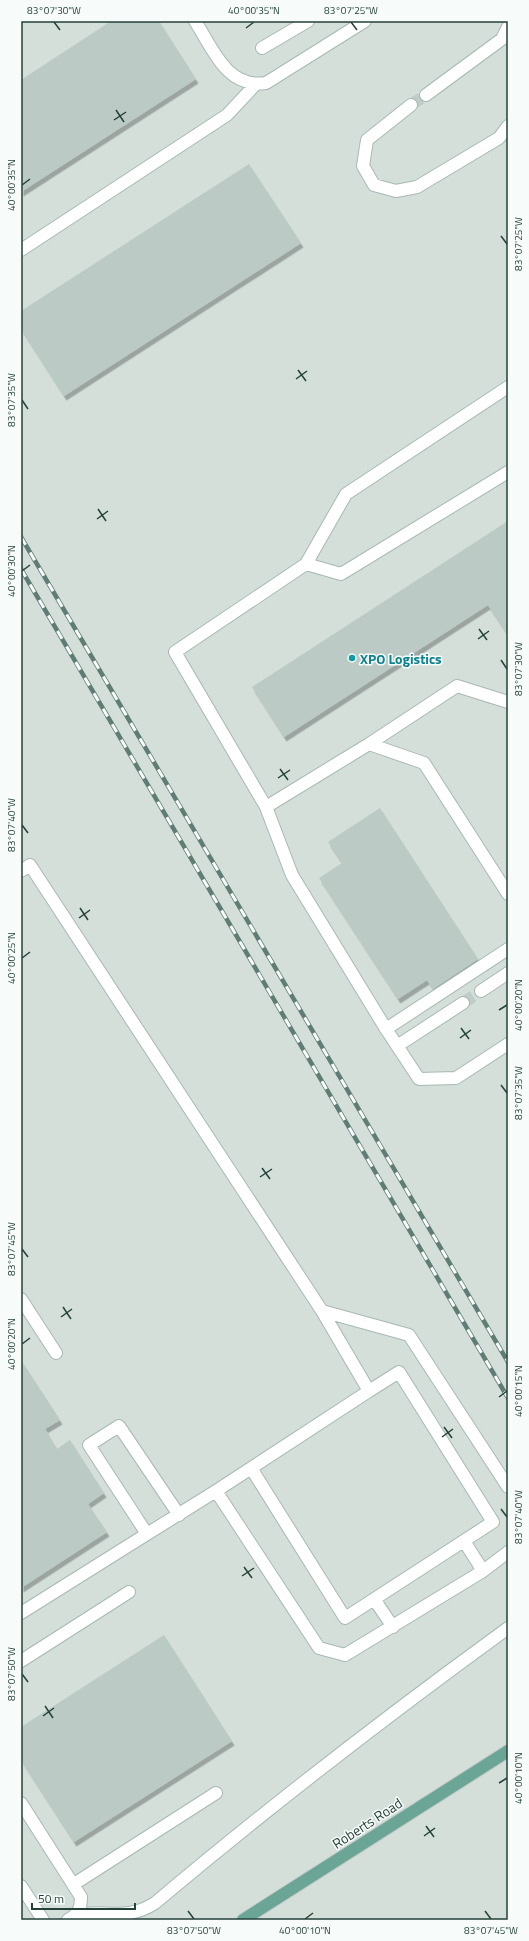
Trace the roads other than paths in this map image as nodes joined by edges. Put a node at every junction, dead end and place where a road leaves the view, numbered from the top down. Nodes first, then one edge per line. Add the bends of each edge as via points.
1 (195, 21) edge
2 (308, 21) edge
3 (359, 23) edge
4 (508, 27) edge
5 (262, 48) dead end
6 (255, 85) junction
7 (426, 95) tunnel mouth
8 (411, 105) tunnel mouth
9 (508, 126) edge
10 (21, 250) edge
11 (508, 387) edge
12 (508, 472) edge
13 (306, 564) junction
14 (508, 702) edge
15 (369, 744) junction
16 (266, 807) junction
17 (21, 871) edge
18 (508, 894) edge
19 (508, 949) edge
20 (508, 973) edge
21 (481, 991) tunnel mouth
22 (463, 1003) tunnel mouth
23 (386, 1029) junction
24 (508, 1044) edge
25 (397, 1046) junction
26 (21, 1299) edge
27 (322, 1311) junction
28 (56, 1353) dead end
29 (369, 1391) junction
30 (252, 1468) junction
31 (508, 1487) edge
32 (216, 1491) junction
33 (179, 1515) junction
34 (147, 1534) junction
35 (464, 1541) junction
36 (508, 1552) edge
37 (483, 1571) junction
38 (129, 1592) dead end
39 (374, 1599) junction
40 (21, 1613) edge
41 (393, 1627) junction
42 (508, 1628) edge
43 (21, 1661) edge
44 (508, 1751) edge
45 (216, 1793) dead end
46 (21, 1803) edge
47 (74, 1884) junction
48 (21, 1886) edge
49 (72, 1918) edge
50 (42, 1920) edge
51 (243, 1920) edge

1 - 6 street via 226,70 236,79
2 - 5 street
3 - 6 street via 266,83
4 - 7 street via 502,39
6 - 10 street via 227,115
8 - 9 street via 367,140 363,166 374,185 396,191 417,187 499,138
11 - 13 street via 346,494
12 - 13 street via 341,574
13 - 16 street via 175,652
14 - 15 street via 457,686
15 - 16 street
15 - 18 street via 424,764
16 - 23 street via 292,875
17 - 27 street via 30,865
19 - 23 street
20 - 21 street
22 - 25 street
23 - 25 street
24 - 25 street via 456,1078 419,1079
26 - 28 street
27 - 29 street
27 - 31 street via 409,1335
29 - 30 street
29 - 35 street via 399,1372 493,1522
30 - 32 street
30 - 39 street via 345,1618
32 - 33 street
32 - 41 street via 319,1648 346,1655
33 - 34 street
33 - 34 street via 119,1426 89,1445
34 - 40 street
35 - 37 street
35 - 39 street
36 - 37 street
37 - 41 street
38 - 43 street
39 - 41 street
42 - 49 street via 394,1712 238,1833 143,1911 128,1914 85,1913
44 - 51 main road, Roberts Road
45 - 47 street
46 - 47 street
47 - 49 street via 81,1897 81,1907
48 - 50 street

